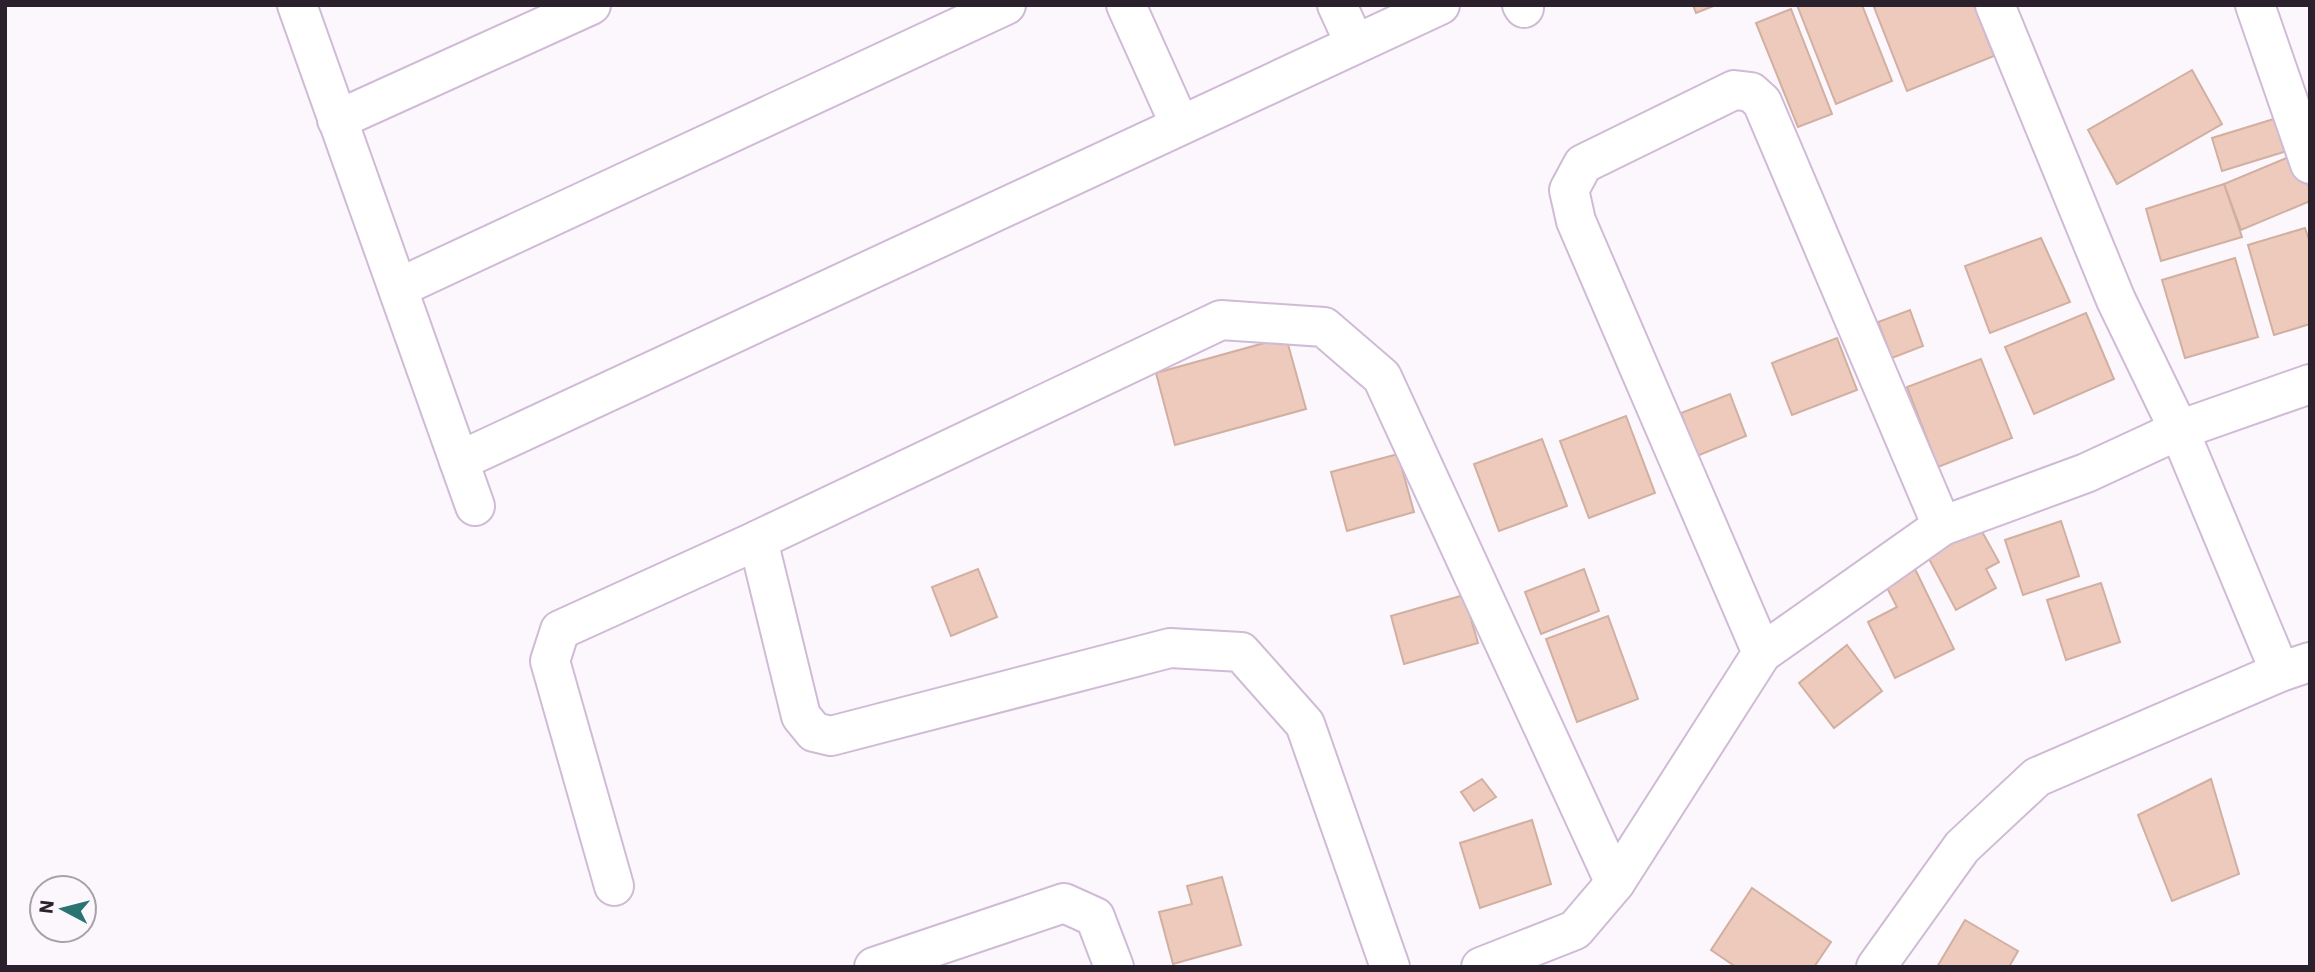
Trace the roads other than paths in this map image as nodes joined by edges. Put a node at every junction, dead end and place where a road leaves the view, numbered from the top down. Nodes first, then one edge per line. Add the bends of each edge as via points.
1 (297, 5) edge
2 (592, 5) edge
3 (1006, 5) edge
4 (1126, 5) edge
5 (1337, 5) edge
6 (1440, 5) edge
7 (1995, 5) edge
8 (2255, 5) edge
9 (1355, 44) junction
10 (337, 120) junction
11 (1180, 125) junction
12 (2310, 164) edge
13 (398, 288) junction
14 (2310, 384) edge
15 (2179, 430) junction
16 (458, 461) junction
17 (475, 506) dead end
18 (1942, 526) junction
19 (758, 540) junction
20 (1762, 653) junction
21 (2295, 667) edge
22 (1615, 883) junction
23 (614, 886) dead end
24 (884, 965) edge
25 (1114, 967) edge
26 (1390, 967) edge
27 (1481, 967) edge
28 (1876, 967) edge

1 - 10 street
2 - 10 street
3 - 13 street
4 - 11 street
5 - 9 street
6 - 9 street
7 - 15 street via 2116,300
8 - 12 street
9 - 11 street
10 - 13 street
11 - 16 street
13 - 16 street
14 - 15 street
15 - 18 street via 2086,473
15 - 21 street
16 - 17 street
18 - 20 street
18 - 20 street via 1762,102 1751,92 1734,90 1583,164 1569,190 1576,221
19 - 22 street via 1221,320 1324,327 1382,377
19 - 23 street via 560,630 550,661
19 - 26 street via 801,716 814,732 831,736 1170,648 1241,652 1305,724
20 - 22 street
21 - 28 street via 2037,777 1962,846
22 - 27 street via 1575,930
24 - 25 street via 1063,904 1095,917

